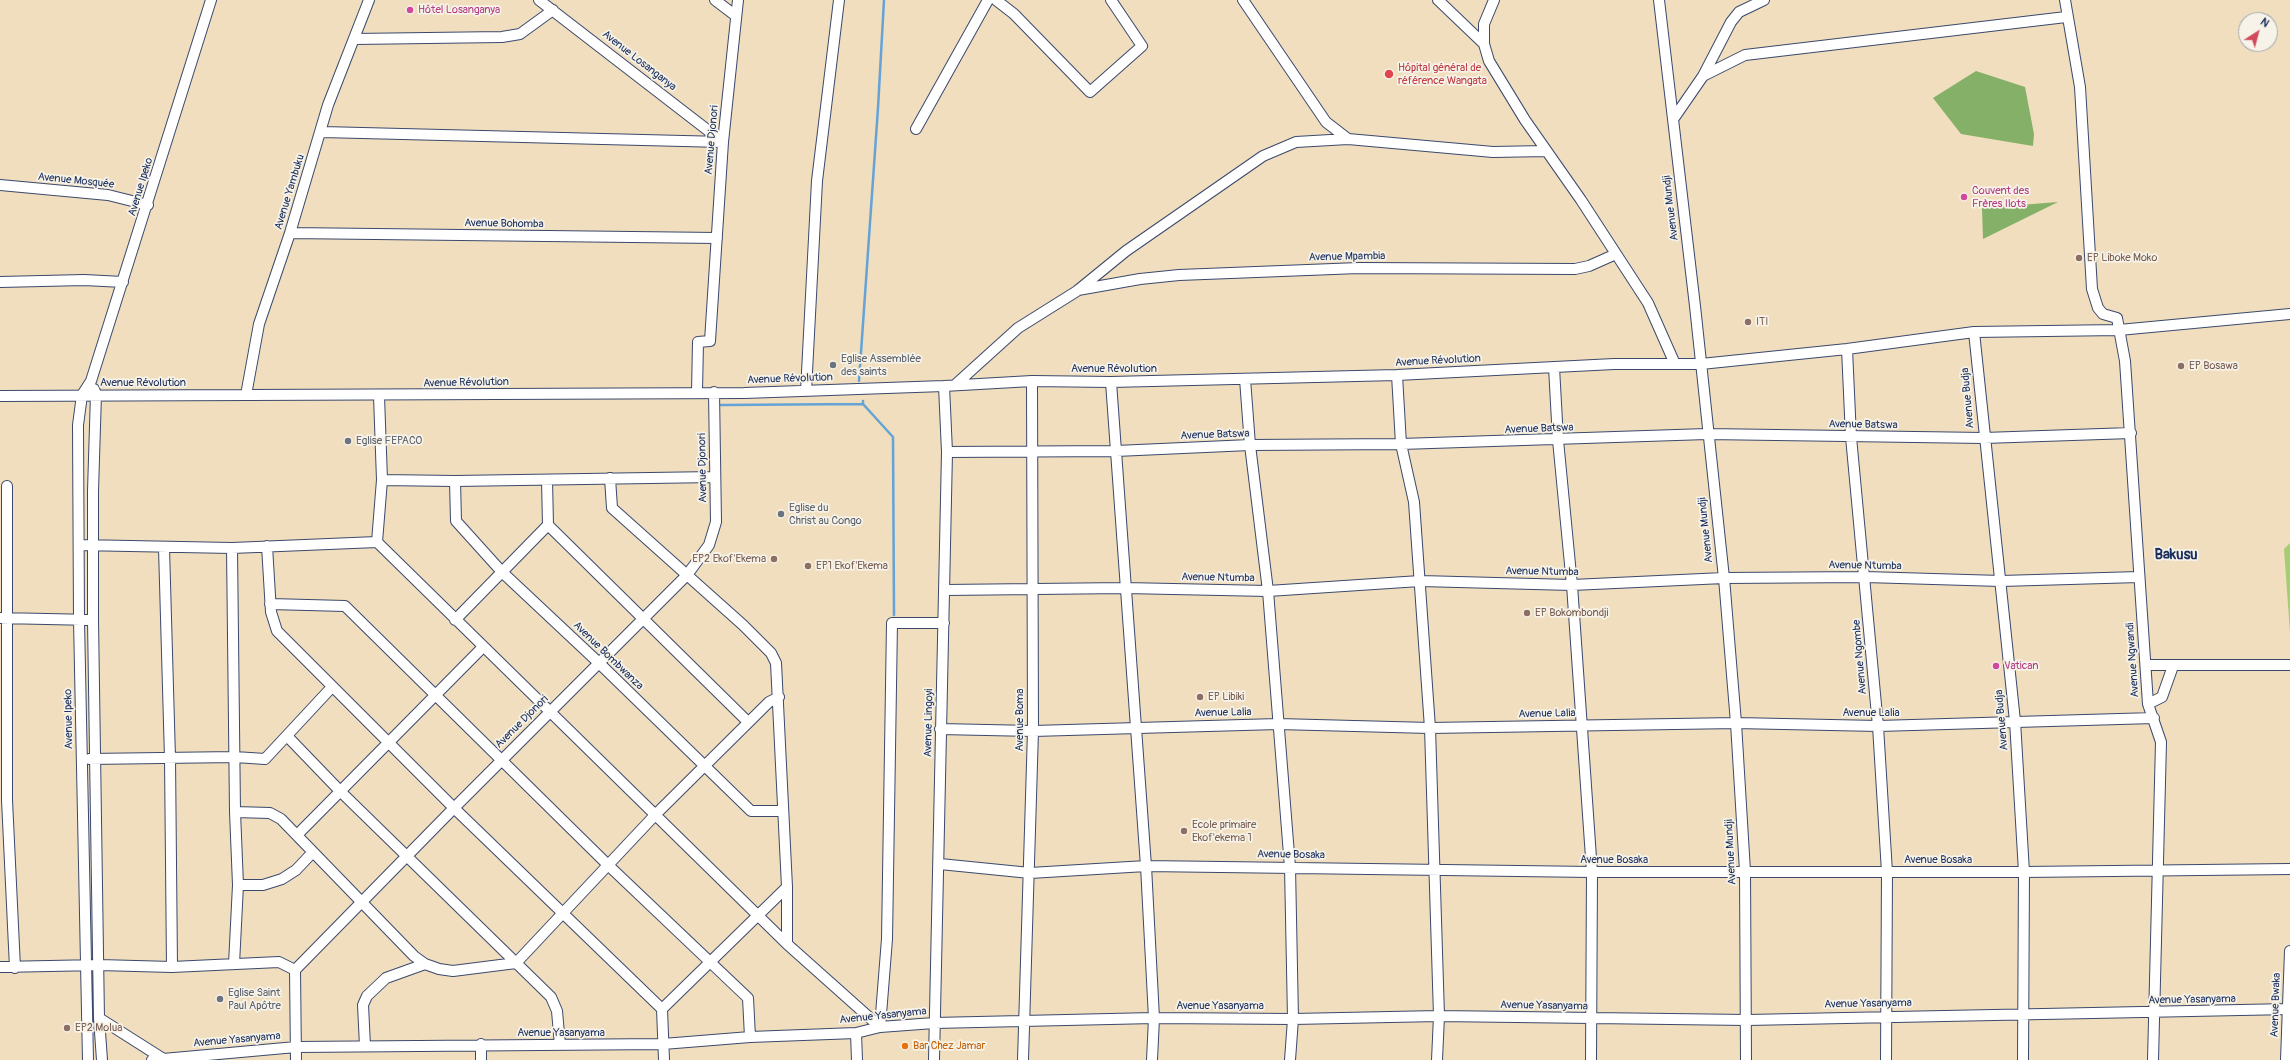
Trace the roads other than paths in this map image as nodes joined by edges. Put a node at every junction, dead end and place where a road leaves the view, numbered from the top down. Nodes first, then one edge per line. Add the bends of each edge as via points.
1 (211, 0) edge
2 (369, 0) edge
3 (539, 0) edge
4 (715, 0) edge
5 (738, 0) edge
6 (839, 0) edge
7 (988, 0) edge
8 (996, 0) edge
9 (1111, 0) edge
10 (1243, 0) edge
11 (1438, 0) edge
12 (1494, 0) edge
13 (1659, 0) edge
14 (1764, 0) edge
15 (2065, 0) edge
16 (553, 10) junction
17 (736, 16) junction
18 (2066, 17) junction
19 (354, 39) junction
20 (1484, 44) junction
21 (1703, 76) junction
22 (1674, 118) junction
23 (916, 129) dead end
24 (322, 132) junction
25 (1348, 139) junction
26 (723, 142) junction
27 (1546, 151) junction
28 (0, 185) edge
29 (148, 205) junction
30 (290, 233) junction
31 (717, 238) junction
32 (1616, 254) junction
33 (0, 282) edge
34 (123, 282) junction
35 (1077, 291) junction
36 (2290, 314) edge
37 (2119, 330) junction
38 (1974, 332) junction
39 (1847, 349) junction
40 (1675, 364) junction
41 (1700, 364) junction
42 (1554, 367) junction
43 (1397, 375) junction
44 (1245, 379) junction
45 (91, 381) junction
46 (1032, 381) junction
47 (1111, 382) junction
48 (944, 386) junction
49 (955, 386) junction
50 (806, 391) junction
51 (697, 392) junction
52 (714, 392) junction
53 (96, 394) junction
54 (82, 395) junction
55 (0, 396) edge
56 (246, 396) junction
57 (379, 396) junction
58 (2131, 433) junction
59 (1708, 434) junction
60 (1851, 437) junction
61 (1984, 438) junction
62 (1558, 440) junction
63 (1401, 444) junction
64 (1250, 445) junction
65 (1032, 451) junction
66 (1116, 451) junction
67 (947, 452) junction
68 (715, 477) junction
69 (610, 478) junction
70 (382, 480) junction
71 (547, 480) junction
72 (455, 481) junction
73 (7, 486) dead end
74 (78, 491) junction
75 (93, 491) junction
76 (548, 525) junction
77 (377, 542) junction
78 (79, 545) junction
79 (94, 546) junction
80 (267, 546) junction
81 (164, 548) junction
82 (232, 548) junction
83 (502, 572) junction
84 (687, 575) junction
85 (1865, 577) junction
86 (2138, 577) junction
87 (1724, 578) junction
88 (2001, 580) junction
89 (1420, 581) junction
90 (1572, 585) junction
91 (1125, 588) junction
92 (945, 590) junction
93 (1032, 591) junction
94 (1268, 591) junction
95 (270, 604) junction
96 (3, 619) edge
97 (642, 619) junction
98 (79, 620) junction
99 (93, 620) junction
100 (455, 620) junction
101 (944, 623) junction
102 (483, 647) junction
103 (599, 663) junction
104 (2147, 665) junction
105 (2290, 665) edge
106 (2173, 666) junction
107 (332, 687) junction
108 (437, 695) junction
109 (779, 697) junction
110 (2148, 704) junction
111 (551, 710) junction
112 (2154, 718) junction
113 (2015, 721) junction
114 (748, 722) junction
115 (1736, 723) junction
116 (1278, 724) junction
117 (1582, 725) junction
118 (1878, 726) junction
119 (1136, 727) junction
120 (940, 728) junction
121 (1430, 728) junction
122 (1033, 731) junction
123 (287, 736) junction
124 (389, 744) junction
125 (235, 757) junction
126 (170, 758) junction
127 (96, 759) junction
128 (81, 760) junction
129 (502, 760) junction
130 (703, 766) junction
131 (340, 791) junction
132 (3, 800) edge
133 (454, 808) junction
134 (782, 811) junction
135 (235, 812) junction
136 (656, 814) junction
137 (297, 835) junction
138 (313, 852) junction
139 (407, 856) junction
140 (940, 864) junction
141 (608, 865) junction
142 (1146, 866) junction
143 (1290, 867) junction
144 (1435, 869) junction
145 (2290, 869) edge
146 (2158, 870) junction
147 (1745, 871) junction
148 (1592, 872) junction
149 (1887, 872) junction
150 (2024, 872) junction
151 (1030, 873) junction
152 (238, 885) junction
153 (786, 887) junction
154 (11, 900) junction
155 (0, 901) edge
156 (361, 902) junction
157 (563, 913) junction
158 (758, 914) junction
159 (787, 944) junction
160 (2290, 951) edge
161 (708, 962) junction
162 (516, 963) junction
163 (234, 964) junction
164 (426, 964) junction
165 (86, 965) junction
166 (99, 965) junction
167 (0, 967) edge
168 (172, 967) junction
169 (15, 968) junction
170 (295, 970) junction
171 (662, 1009) junction
172 (2289, 1009) edge
173 (2154, 1013) junction
174 (2024, 1014) junction
175 (1888, 1015) junction
176 (1439, 1016) junction
177 (99, 1018) junction
178 (1154, 1018) junction
179 (1293, 1019) junction
180 (1592, 1019) junction
181 (1747, 1020) junction
182 (1024, 1022) junction
183 (934, 1023) junction
184 (880, 1027) junction
185 (856, 1033) junction
186 (750, 1036) junction
187 (481, 1044) junction
188 (663, 1044) junction
189 (560, 1045) junction
190 (296, 1046) junction
191 (365, 1046) junction
192 (157, 1059) edge
193 (88, 1060) edge
194 (102, 1060) edge
195 (296, 1060) edge
196 (481, 1060) edge
197 (664, 1060) edge
198 (857, 1060) edge
199 (934, 1060) edge
200 (1023, 1060) edge
201 (1152, 1060) edge
202 (1290, 1060) edge
203 (1437, 1060) edge
204 (1591, 1060) edge
205 (1746, 1060) edge
206 (1886, 1060) edge
207 (2023, 1060) edge
208 (2153, 1060) edge
209 (2286, 1060) edge

1 - 29 street, Avenue Ipeko
2 - 19 street, Avenue Yambuku
3 - 16 street, Avenue Losanganya
4 - 17 street
5 - 17 street, Avenue Djonori
6 - 50 street via 818,182
7 - 23 street
8 - 9 street via 1014,14 1090,92 1142,46
10 - 25 street via 1326,122
11 - 20 street
12 - 20 street via 1484,24
13 - 22 street, Avenue Mundji
14 - 21 street via 1739,12 1731,22
15 - 18 street
16 - 19 street via 520,34 502,37
16 - 26 street, Avenue Losanganya
17 - 26 street, Avenue Djonori
18 - 21 street via 1745,55
18 - 37 street via 2080,87 2092,289 2098,308 2103,314 2117,318
19 - 24 street, Avenue Yambuku via 328,105
20 - 27 street via 1489,61
21 - 22 street
22 - 41 street, Avenue Mundji
24 - 26 street
24 - 30 street, Avenue Yambuku
25 - 27 street via 1493,152
25 - 35 street via 1296,142 1264,156 1126,251
26 - 31 street, Avenue Djonori
27 - 32 street
28 - 29 street, Avenue Mosquée via 108,195
29 - 34 street, Avenue Ipeko
30 - 31 street, Avenue Bohomba
30 - 56 street, Avenue Yambuku via 259,324
31 - 51 street, Avenue Djonori via 710,341 698,342
32 - 35 street, Avenue Mpambia via 1575,269 1359,268 1179,275 1140,279
32 - 40 street via 1648,303
33 - 34 street
34 - 45 street, Avenue Ipeko
35 - 49 street via 1018,328
36 - 37 street, Avenue Révolution
37 - 38 street, Avenue Révolution
37 - 58 street, Avenue Ngwandi via 2125,361
38 - 39 street, Avenue Révolution
38 - 61 street, Avenue Budja
39 - 41 street, Avenue Révolution
39 - 60 street, Avenue Ngombe
40 - 41 street, Avenue Révolution
40 - 42 street, Avenue Révolution
41 - 59 street, Avenue Mundji
42 - 43 street, Avenue Révolution
42 - 62 street
43 - 44 street, Avenue Révolution
43 - 63 street
44 - 47 street, Avenue Révolution
44 - 64 street
45 - 53 street
45 - 54 street, Avenue Ipeko
46 - 47 street, Avenue Révolution
46 - 49 street, Avenue Révolution
46 - 65 street, Avenue Boma
47 - 66 street
48 - 49 street, Avenue Révolution
48 - 50 street, Avenue Révolution
48 - 67 street, Avenue Lingoyi
50 - 52 street, Avenue Révolution
51 - 52 street, Avenue Révolution
51 - 57 street, Avenue Révolution
52 - 68 street, Avenue Djonori
53 - 54 street, Avenue Révolution
53 - 56 street, Avenue Révolution
53 - 75 street
54 - 55 street, Avenue Révolution
54 - 74 street, Avenue Ipeko via 78,425
56 - 57 street, Avenue Révolution
57 - 70 street
58 - 61 street, Avenue Batswa
58 - 86 street, Avenue Ngwandi
59 - 60 street, Avenue Batswa
59 - 62 street, Avenue Batswa
59 - 87 street, Avenue Mundji
60 - 61 street, Avenue Batswa
60 - 85 street, Avenue Ngombe
61 - 88 street, Avenue Budja
62 - 63 street, Avenue Batswa
62 - 90 street
63 - 64 street, Avenue Batswa
63 - 89 street via 1414,502
64 - 66 street, Avenue Batswa
64 - 94 street
65 - 66 street, Avenue Batswa
65 - 67 street, Avenue Batswa
65 - 93 street, Avenue Boma
66 - 91 street
67 - 92 street, Avenue Lingoyi
68 - 69 street
68 - 84 street, Avenue Djonori via 716,522 709,546
69 - 71 street
69 - 84 street via 612,508
70 - 72 street
70 - 77 street
71 - 72 street
71 - 76 street
72 - 83 street, Avenue Bombwanza via 456,521
73 - 96 street
74 - 75 street
74 - 78 street, Avenue Ipeko
75 - 79 street
76 - 83 street
76 - 97 street
77 - 80 street
77 - 100 street
78 - 79 street
78 - 98 street, Avenue Ipeko
79 - 81 street
79 - 99 street
80 - 82 street
80 - 95 street
81 - 82 street
81 - 126 street
82 - 125 street
83 - 100 street
83 - 103 street, Avenue Bombwanza
84 - 97 street, Avenue Djonori
84 - 109 street via 771,653 778,672
85 - 87 street, Avenue Ntumba
85 - 88 street, Avenue Ntumba
85 - 118 street, Avenue Ngombe
86 - 88 street, Avenue Ntumba
86 - 104 street, Avenue Ngwandi
87 - 90 street, Avenue Ntumba
87 - 115 street, Avenue Mundji
88 - 113 street, Avenue Budja
89 - 90 street, Avenue Ntumba
89 - 94 street, Avenue Ntumba
89 - 121 street
90 - 117 street
91 - 93 street, Avenue Ntumba
91 - 94 street, Avenue Ntumba
91 - 119 street
92 - 93 street, Avenue Ntumba
92 - 101 street, Avenue Lingoyi
93 - 122 street, Avenue Boma
94 - 116 street
95 - 107 street via 277,631
95 - 108 street via 345,606
96 - 98 street
96 - 132 street
97 - 103 street, Avenue Djonori
97 - 114 street
98 - 99 street
98 - 128 street, Avenue Ipeko
99 - 127 street
100 - 102 street
101 - 120 street, Avenue Lingoyi
101 - 184 street via 892,623 887,939
102 - 108 street
102 - 111 street
103 - 111 street, Avenue Djonori
103 - 130 street, Avenue Bombwanza
104 - 106 street
104 - 110 street, Avenue Ngwandi
105 - 106 street
106 - 110 street via 2162,697
107 - 123 street
107 - 124 street
108 - 124 street
108 - 129 street
109 - 114 street via 769,702
109 - 134 street
110 - 112 street, Avenue Ngwandi
111 - 129 street, Avenue Djonori
111 - 136 street
112 - 113 street, Avenue Lalia
112 - 146 street, Avenue Ngwandi via 2161,742
113 - 118 street, Avenue Lalia
113 - 150 street, Avenue Budja
114 - 130 street
115 - 117 street, Avenue Lalia
115 - 118 street, Avenue Lalia
115 - 147 street, Avenue Mundji
116 - 119 street, Avenue Lalia
116 - 121 street, Avenue Lalia
116 - 143 street
117 - 121 street, Avenue Lalia
117 - 148 street
118 - 149 street, Avenue Ngombe
119 - 122 street, Avenue Lalia
119 - 142 street
120 - 122 street, Avenue Lalia
120 - 140 street, Avenue Lingoyi
121 - 144 street
122 - 151 street, Avenue Boma
123 - 125 street via 265,759
123 - 131 street
124 - 131 street
124 - 133 street
125 - 126 street
125 - 135 street
126 - 127 street
126 - 168 street
127 - 128 street
127 - 166 street
128 - 165 street, Avenue Ipeko
129 - 133 street, Avenue Djonori
129 - 141 street
130 - 134 street, Avenue Bombwanza via 751,812
130 - 136 street
131 - 137 street
131 - 139 street
132 - 154 street
133 - 139 street, Avenue Djonori
133 - 157 street
134 - 153 street
135 - 137 street via 275,814
135 - 152 street
136 - 141 street
136 - 158 street
137 - 138 street
138 - 152 street via 296,870 282,879 263,885
138 - 156 street
139 - 156 street, Avenue Djonori
139 - 162 street
140 - 151 street, Avenue Bosaka
140 - 183 street, Avenue Lingoyi
141 - 157 street
141 - 161 street
142 - 143 street, Avenue Bosaka
142 - 151 street, Avenue Bosaka
142 - 178 street
143 - 144 street, Avenue Bosaka
143 - 179 street
144 - 148 street, Avenue Bosaka
144 - 176 street
145 - 146 street, Avenue Bosaka
146 - 150 street, Avenue Bosaka
146 - 173 street, Avenue Ngwandi
147 - 148 street, Avenue Bosaka
147 - 149 street, Avenue Bosaka
147 - 181 street, Avenue Mundji
148 - 180 street
149 - 150 street, Avenue Bosaka
149 - 175 street, Avenue Ngombe
150 - 174 street, Avenue Budja
151 - 182 street, Avenue Boma
152 - 163 street
153 - 158 street
153 - 159 street
154 - 155 street
154 - 169 street
156 - 164 street via 414,956
156 - 170 street, Avenue Djonori
157 - 162 street
157 - 171 street
158 - 159 street
158 - 161 street
159 - 184 street
160 - 172 street, Avenue Bwaka
161 - 171 street
161 - 186 street via 748,998
162 - 164 street via 453,970 439,969
162 - 189 street via 551,997 557,1011
163 - 168 street
163 - 170 street via 279,962
164 - 191 street via 386,978 367,996 363,1005
165 - 166 street
165 - 169 street
165 - 193 street, Avenue Ipeko
166 - 168 street
166 - 177 street
167 - 169 street
170 - 190 street
171 - 188 street
172 - 173 street, Avenue Yasanyama
172 - 209 street, Avenue Bwaka
173 - 174 street, Avenue Yasanyama
173 - 208 street, Avenue Ngwandi
174 - 175 street, Avenue Yasanyama
174 - 207 street, Avenue Budja
175 - 181 street, Avenue Yasanyama
175 - 206 street, Avenue Ngombe
176 - 179 street, Avenue Yasanyama
176 - 180 street, Avenue Yasanyama
176 - 203 street
177 - 192 street
177 - 194 street
178 - 179 street, Avenue Yasanyama
178 - 182 street, Avenue Yasanyama
178 - 201 street
179 - 202 street
180 - 181 street, Avenue Yasanyama
180 - 204 street
181 - 205 street, Avenue Mundji
182 - 183 street, Avenue Yasanyama
182 - 200 street, Avenue Boma
183 - 184 street, Avenue Yasanyama
183 - 199 street, Avenue Lingoyi
184 - 185 street, Avenue Yasanyama
185 - 186 street, Avenue Yasanyama
185 - 198 street
186 - 188 street, Avenue Yasanyama
187 - 189 street, Avenue Yasanyama
187 - 191 street, Avenue Yasanyama
187 - 196 street
188 - 189 street, Avenue Yasanyama
188 - 197 street
190 - 191 street, Avenue Yasanyama
190 - 192 street, Avenue Yasanyama
190 - 195 street

